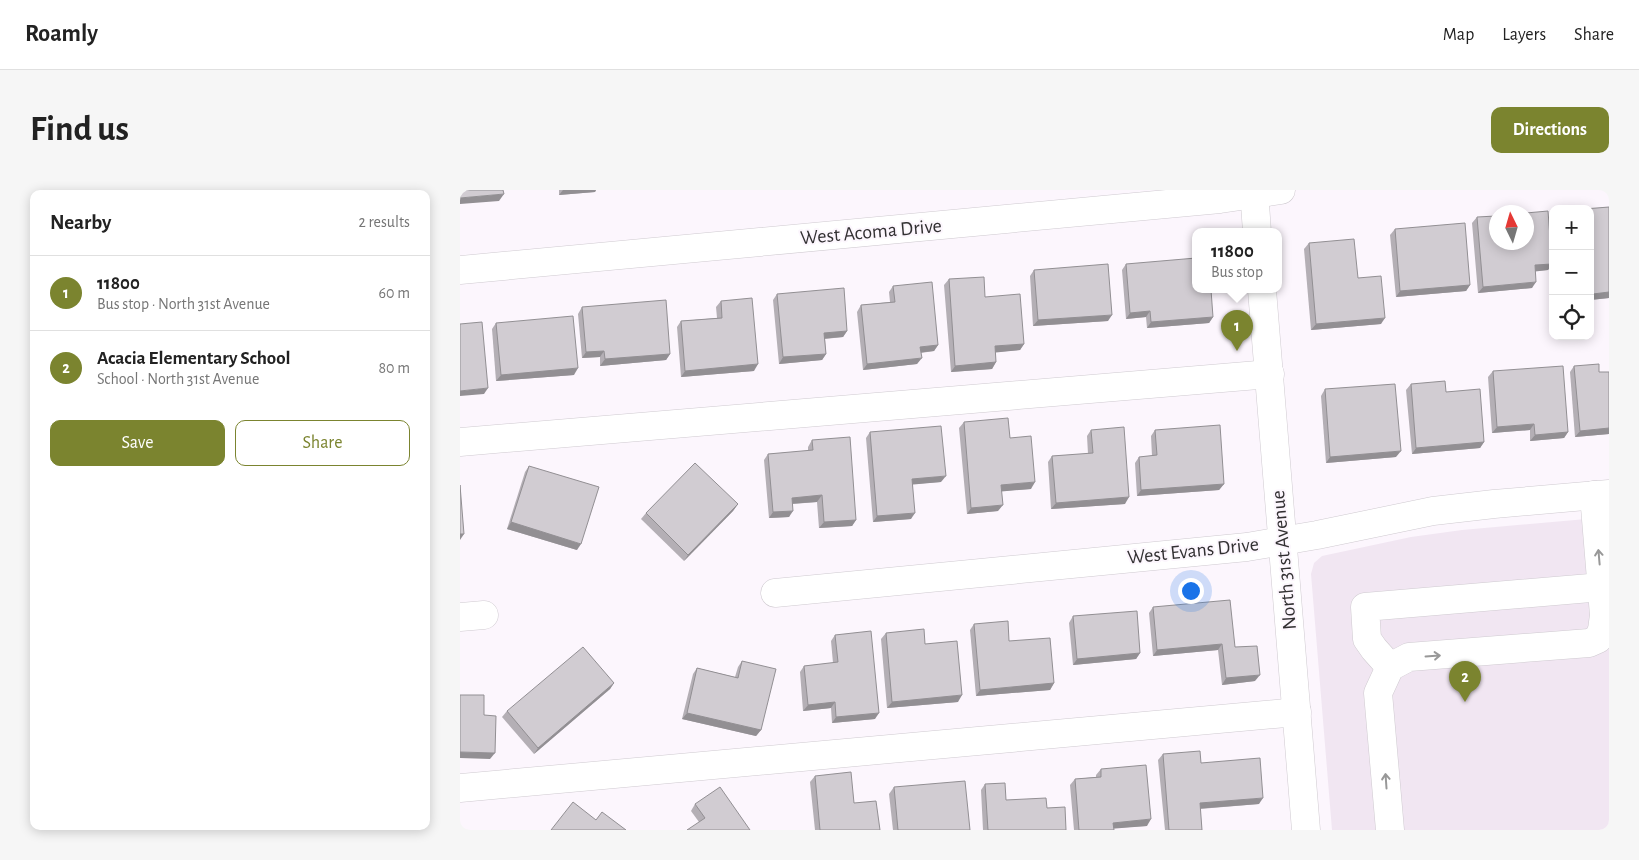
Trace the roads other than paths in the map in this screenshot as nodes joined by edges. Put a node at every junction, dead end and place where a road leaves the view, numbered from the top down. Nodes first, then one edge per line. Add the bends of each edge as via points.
1 (1281, 190) edge
2 (1254, 192) edge
3 (1258, 228) edge
4 (460, 270) edge
5 (1262, 293) edge
6 (1270, 374) junction
7 (460, 442) edge
8 (1601, 495) edge
9 (1282, 541) junction
10 (1602, 587) junction
11 (775, 593) dead end
12 (1390, 667) junction
13 (1297, 712) junction
14 (460, 788) edge
15 (1306, 830) edge
16 (1390, 830) edge

1 - 2 street, West Acoma Drive
2 - 3 street
2 - 4 street, West Acoma Drive via 1220,199
5 - 6 street, North 31st Avenue
6 - 7 street
6 - 9 street, North 31st Avenue
8 - 9 street, West Evans Drive via 1433,511
10 -> 8 street
9 - 11 street, West Evans Drive
9 - 13 street, North 31st Avenue
12 -> 10 street via 1409,657 1589,643 1598,639 1602,630
10 - 12 street via 1365,607 1367,639
16 -> 12 street via 1378,693
13 - 14 street
13 - 15 street, North 31st Avenue

